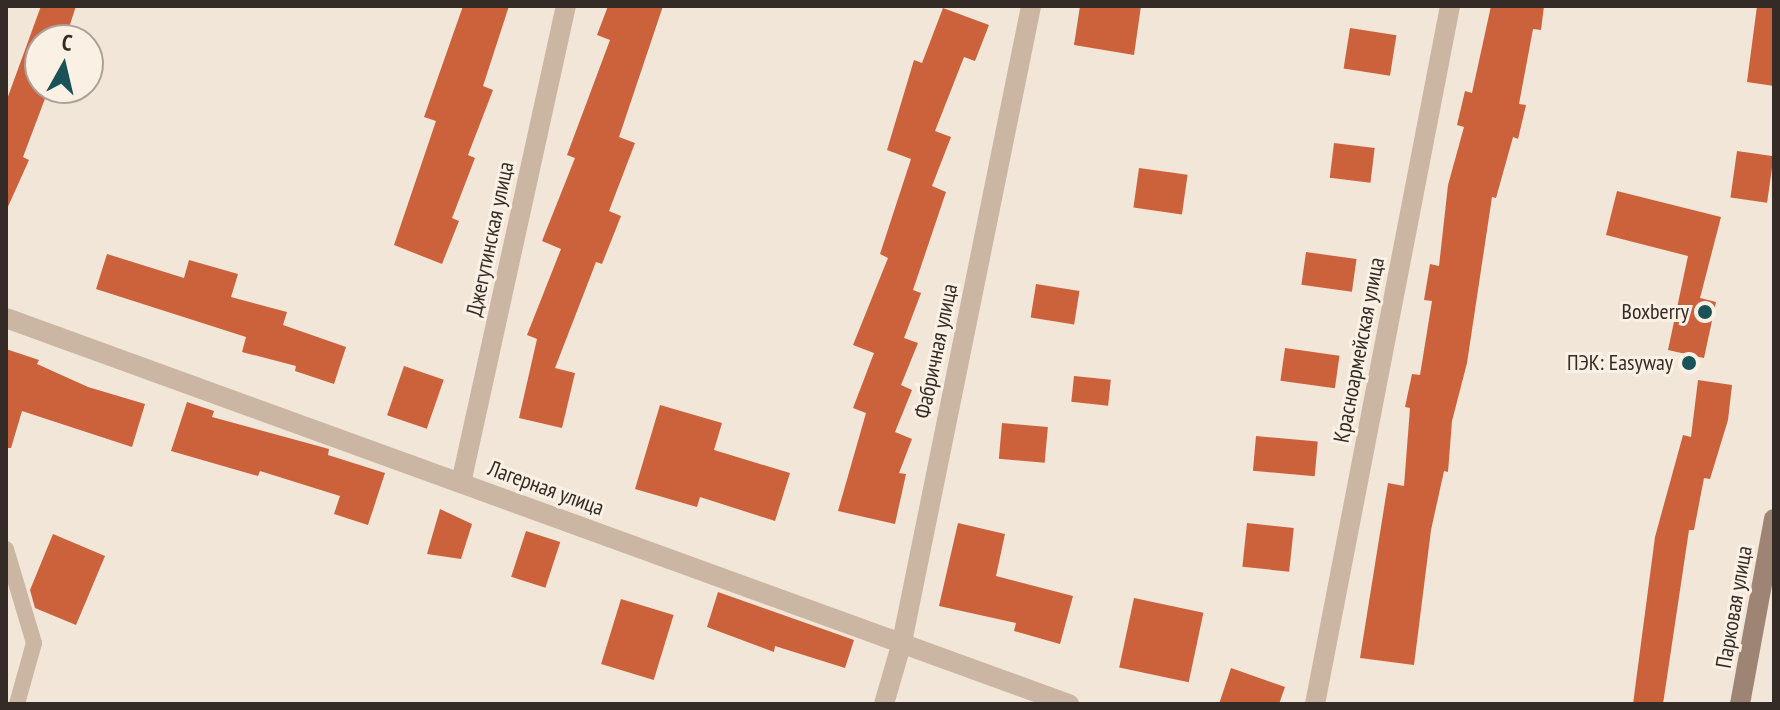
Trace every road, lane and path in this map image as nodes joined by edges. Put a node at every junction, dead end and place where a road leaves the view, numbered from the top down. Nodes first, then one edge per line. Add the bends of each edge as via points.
1 (566, 6) edge
2 (1031, 6) edge
3 (1450, 6) edge
4 (6, 318) edge
5 (461, 483) junction
6 (1774, 519) edge
7 (6, 549) edge
8 (902, 642) junction
9 (17, 704) edge
10 (884, 704) edge
11 (1069, 704) edge
12 (1315, 704) edge
13 (1740, 704) edge

1 - 5 street, Джегутинская улица
2 - 8 street, Фабричная улица
3 - 12 street, Красноармейская улица
4 - 5 street, Лагерная улица
5 - 8 street, Лагерная улица
6 - 13 main road, Парковая улица
7 - 9 lane via 34,643
8 - 10 street, Фабричная улица
8 - 11 street, Лагерная улица

